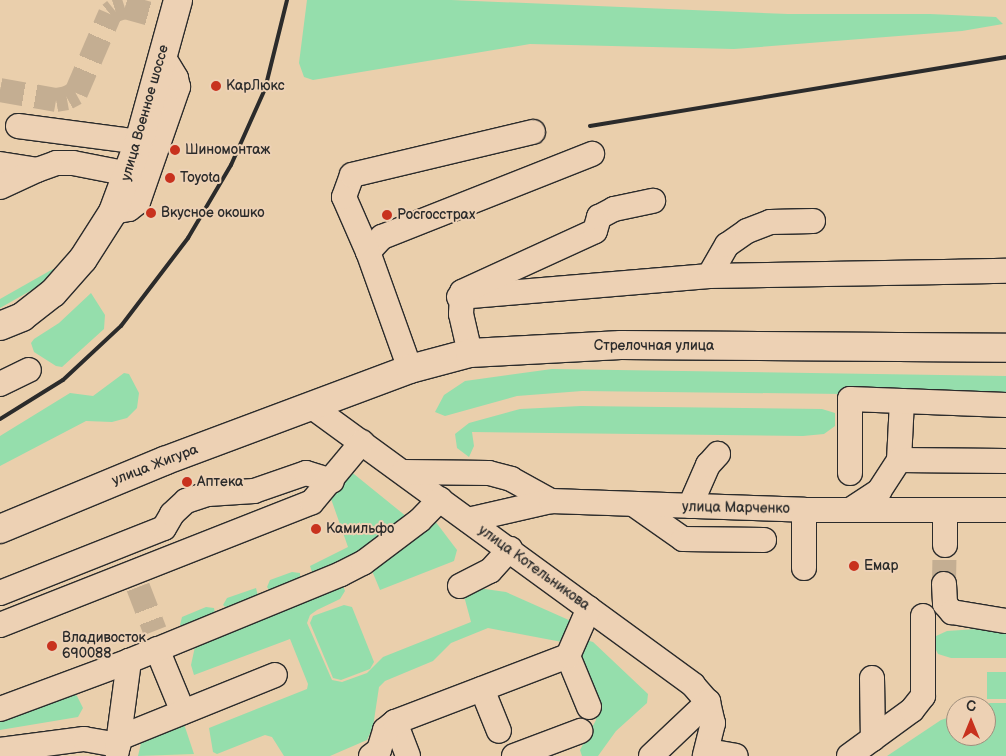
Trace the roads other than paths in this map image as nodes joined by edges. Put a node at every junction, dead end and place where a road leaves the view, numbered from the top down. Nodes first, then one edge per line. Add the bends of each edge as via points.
1 (178, 0) edge
2 (162, 55) junction
3 (18, 126) dead end
4 (533, 132) dead end
5 (139, 142) junction
6 (592, 154) dead end
7 (0, 164) edge
8 (37, 170) junction
9 (129, 174) junction
10 (0, 187) edge
11 (653, 201) dead end
12 (113, 212) junction
13 (813, 221) dead end
14 (368, 252) junction
15 (1006, 272) edge
16 (708, 276) junction
17 (459, 297) junction
18 (0, 326) edge
19 (1006, 348) edge
20 (470, 353) junction
21 (410, 369) junction
22 (29, 370) dead end
23 (0, 384) edge
24 (902, 402) junction
25 (1006, 405) edge
26 (311, 406) junction
27 (362, 442) junction
28 (718, 454) dead end
29 (899, 460) junction
30 (1006, 461) edge
31 (403, 472) junction
32 (850, 473) dead end
33 (332, 481) junction
34 (440, 499) junction
35 (551, 501) junction
36 (636, 506) junction
37 (690, 506) junction
38 (804, 510) junction
39 (850, 510) junction
40 (945, 510) junction
41 (1006, 510) edge
42 (468, 520) junction
43 (0, 529) edge
44 (764, 540) dead end
45 (120, 545) junction
46 (944, 546) tunnel mouth
47 (510, 550) junction
48 (804, 568) dead end
49 (136, 580) junction
50 (944, 584) tunnel mouth
51 (460, 586) dead end
52 (0, 593) edge
53 (590, 608) junction
54 (923, 616) dead end
55 (1006, 621) edge
56 (0, 626) edge
57 (157, 649) junction
58 (568, 656) junction
59 (129, 661) junction
60 (275, 675) dead end
61 (872, 678) dead end
62 (482, 689) junction
63 (708, 702) junction
64 (590, 707) dead end
65 (0, 709) edge
66 (183, 712) junction
67 (395, 722) junction
68 (499, 731) dead end
69 (580, 731) dead end
70 (874, 739) junction
71 (118, 746) edge
72 (0, 750) edge
73 (706, 753) edge
74 (371, 756) edge
75 (408, 756) edge
76 (514, 756) edge
77 (651, 756) edge
78 (736, 756) edge
79 (849, 756) edge

1 - 2 main road, улица Военное шоссе
2 - 5 main road, улица Военное шоссе
2 - 12 street via 178,87 138,202 129,209
3 - 5 street
4 - 14 street via 352,175 344,197
5 - 9 main road, улица Военное шоссе
6 - 14 street via 382,238
7 - 8 street
8 - 9 street via 56,163 73,163
8 - 10 street
9 - 12 main road, улица Военное шоссе
11 - 17 street via 614,209 599,217 595,231 468,287
12 - 18 main road, улица Военное шоссе via 83,259 53,293 22,317
13 - 16 street via 770,222 747,231 727,246
14 - 21 street
15 - 16 street
16 - 17 street
17 - 20 street
19 - 20 main road, Стрелочная улица via 621,345
20 - 21 main road, Стрелочная улица
21 - 26 main road, Стрелочная улица
22 - 23 street
24 - 25 street
24 - 29 street
24 - 32 street via 850,399
26 - 27 street, улица Котельникова
26 - 43 main road, улица Жигура via 140,470
27 - 31 street, улица Котельникова
27 - 33 street
28 - 37 street via 708,465
29 - 30 street
29 - 39 street via 879,491
31 - 34 street, улица Котельникова
31 - 35 street via 489,473 511,479
33 - 45 street via 306,472 254,491 208,494 186,501 172,514 164,528
33 - 49 street via 312,502
34 - 42 street, улица Котельникова
34 - 57 street via 420,520 363,563
35 - 36 street, улица Марченко
35 - 42 street, улица Марченко
36 - 37 street, улица Марченко
36 - 44 street via 683,538
37 - 38 street, улица Марченко
38 - 39 street, улица Марченко
38 - 48 street
39 - 40 street, улица Марченко
40 - 41 street, улица Марченко
40 - 46 street
42 - 47 street, улица Котельникова
45 - 49 street
45 - 52 street
47 - 51 street via 490,571
47 - 53 street, улица Котельникова
49 - 56 street
50 - 55 street via 944,604 952,612
53 - 58 street
53 - 63 street, улица Котельникова via 679,673
54 - 70 street via 923,696 912,710
57 - 59 street
57 - 66 street
58 - 62 street
58 - 64 street
59 - 65 street
59 - 71 street
60 - 66 street
61 - 70 street
62 - 67 street
62 - 68 street
63 - 73 street via 713,723
63 - 77 street
66 - 71 street
67 - 74 street via 385,730 379,750
67 - 75 street
69 - 76 street
70 - 79 street
71 - 72 street via 84,739
73 - 78 street

